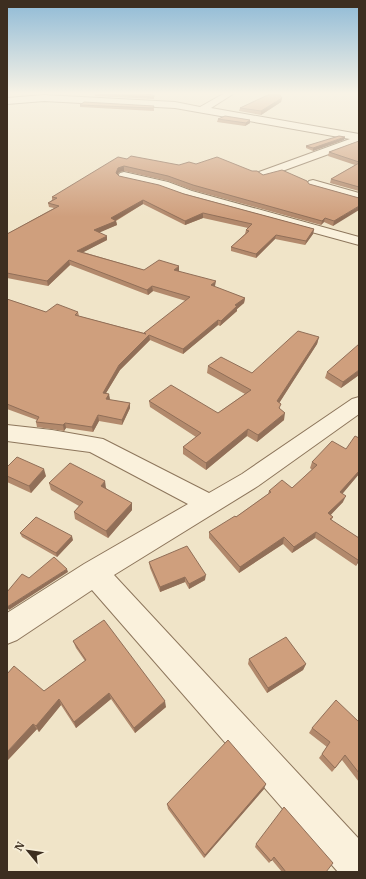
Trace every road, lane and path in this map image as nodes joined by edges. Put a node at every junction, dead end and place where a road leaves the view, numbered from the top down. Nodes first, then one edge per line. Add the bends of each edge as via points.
1 (342, 135) edge
2 (359, 138) edge
3 (263, 174) edge
4 (124, 176) edge
5 (313, 184) edge
6 (359, 196) edge
7 (359, 241) edge
8 (359, 404) edge
9 (7, 433) edge
10 (209, 504) junction
11 (94, 574) junction
12 (7, 630) edge
13 (359, 867) edge

1 - 2 street
2 - 3 street
4 - 7 street
5 - 6 street
8 - 10 street via 250,480
9 - 10 street via 95,445
10 - 11 street
11 - 12 street
11 - 13 street

